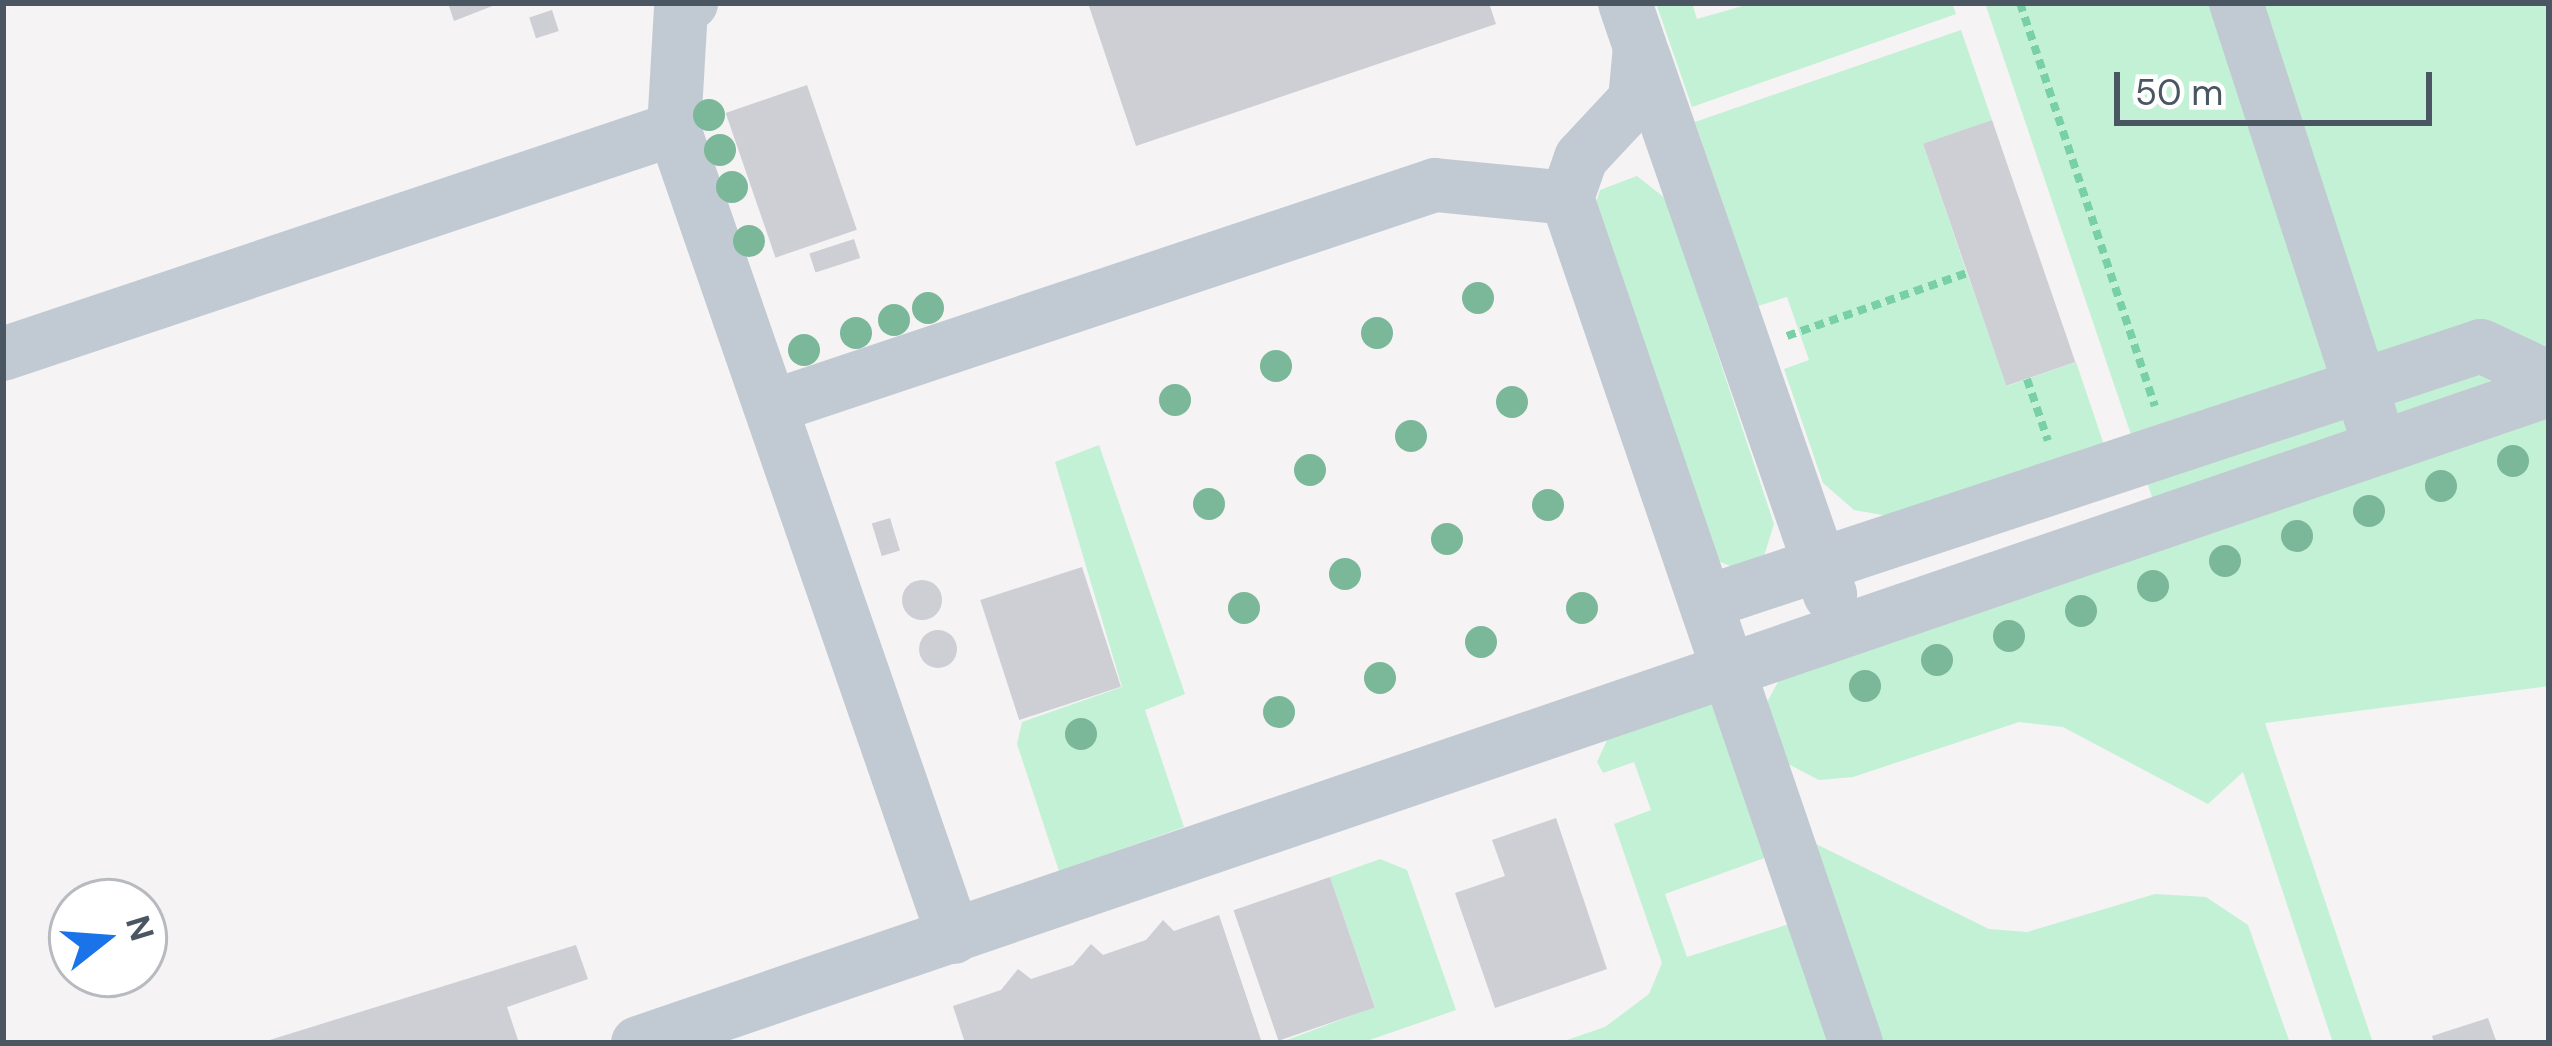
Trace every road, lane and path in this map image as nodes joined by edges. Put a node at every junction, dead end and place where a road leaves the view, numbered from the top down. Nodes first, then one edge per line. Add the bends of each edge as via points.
1 (692, 3) edge
2 (2020, 3) edge
3 (2236, 3) edge
4 (1633, 25) edge
5 (674, 129) junction
6 (1567, 198) junction
7 (1967, 274) dead end
8 (1746, 350) junction
9 (3, 354) edge
10 (2549, 378) edge
11 (2027, 380) dead end
12 (2361, 387) junction
13 (2549, 390) edge
14 (771, 407) junction
15 (2380, 447) junction
16 (2170, 452) junction
17 (2063, 488) junction
18 (1820, 563) junction
19 (1707, 602) junction
20 (1842, 631) junction
21 (1731, 670) junction
22 (954, 937) junction
23 (638, 1043) edge
24 (1856, 1043) edge

1 - 5 lane via 681,7
2 - 16 path
3 - 12 lane
4 - 6 lane via 1635,100 1581,158
4 - 8 lane
5 - 9 lane
5 - 14 lane
6 - 14 lane via 1435,185
6 - 19 lane
7 - 8 path
8 - 18 lane
10 - 12 lane via 2481,346
11 - 17 path
12 - 15 lane
12 - 16 lane
13 - 15 lane
14 - 22 lane
15 - 20 lane
16 - 17 lane
17 - 18 lane
18 - 19 lane
18 - 20 lane
19 - 21 lane
20 - 21 lane
21 - 22 lane
21 - 24 lane
22 - 23 lane

